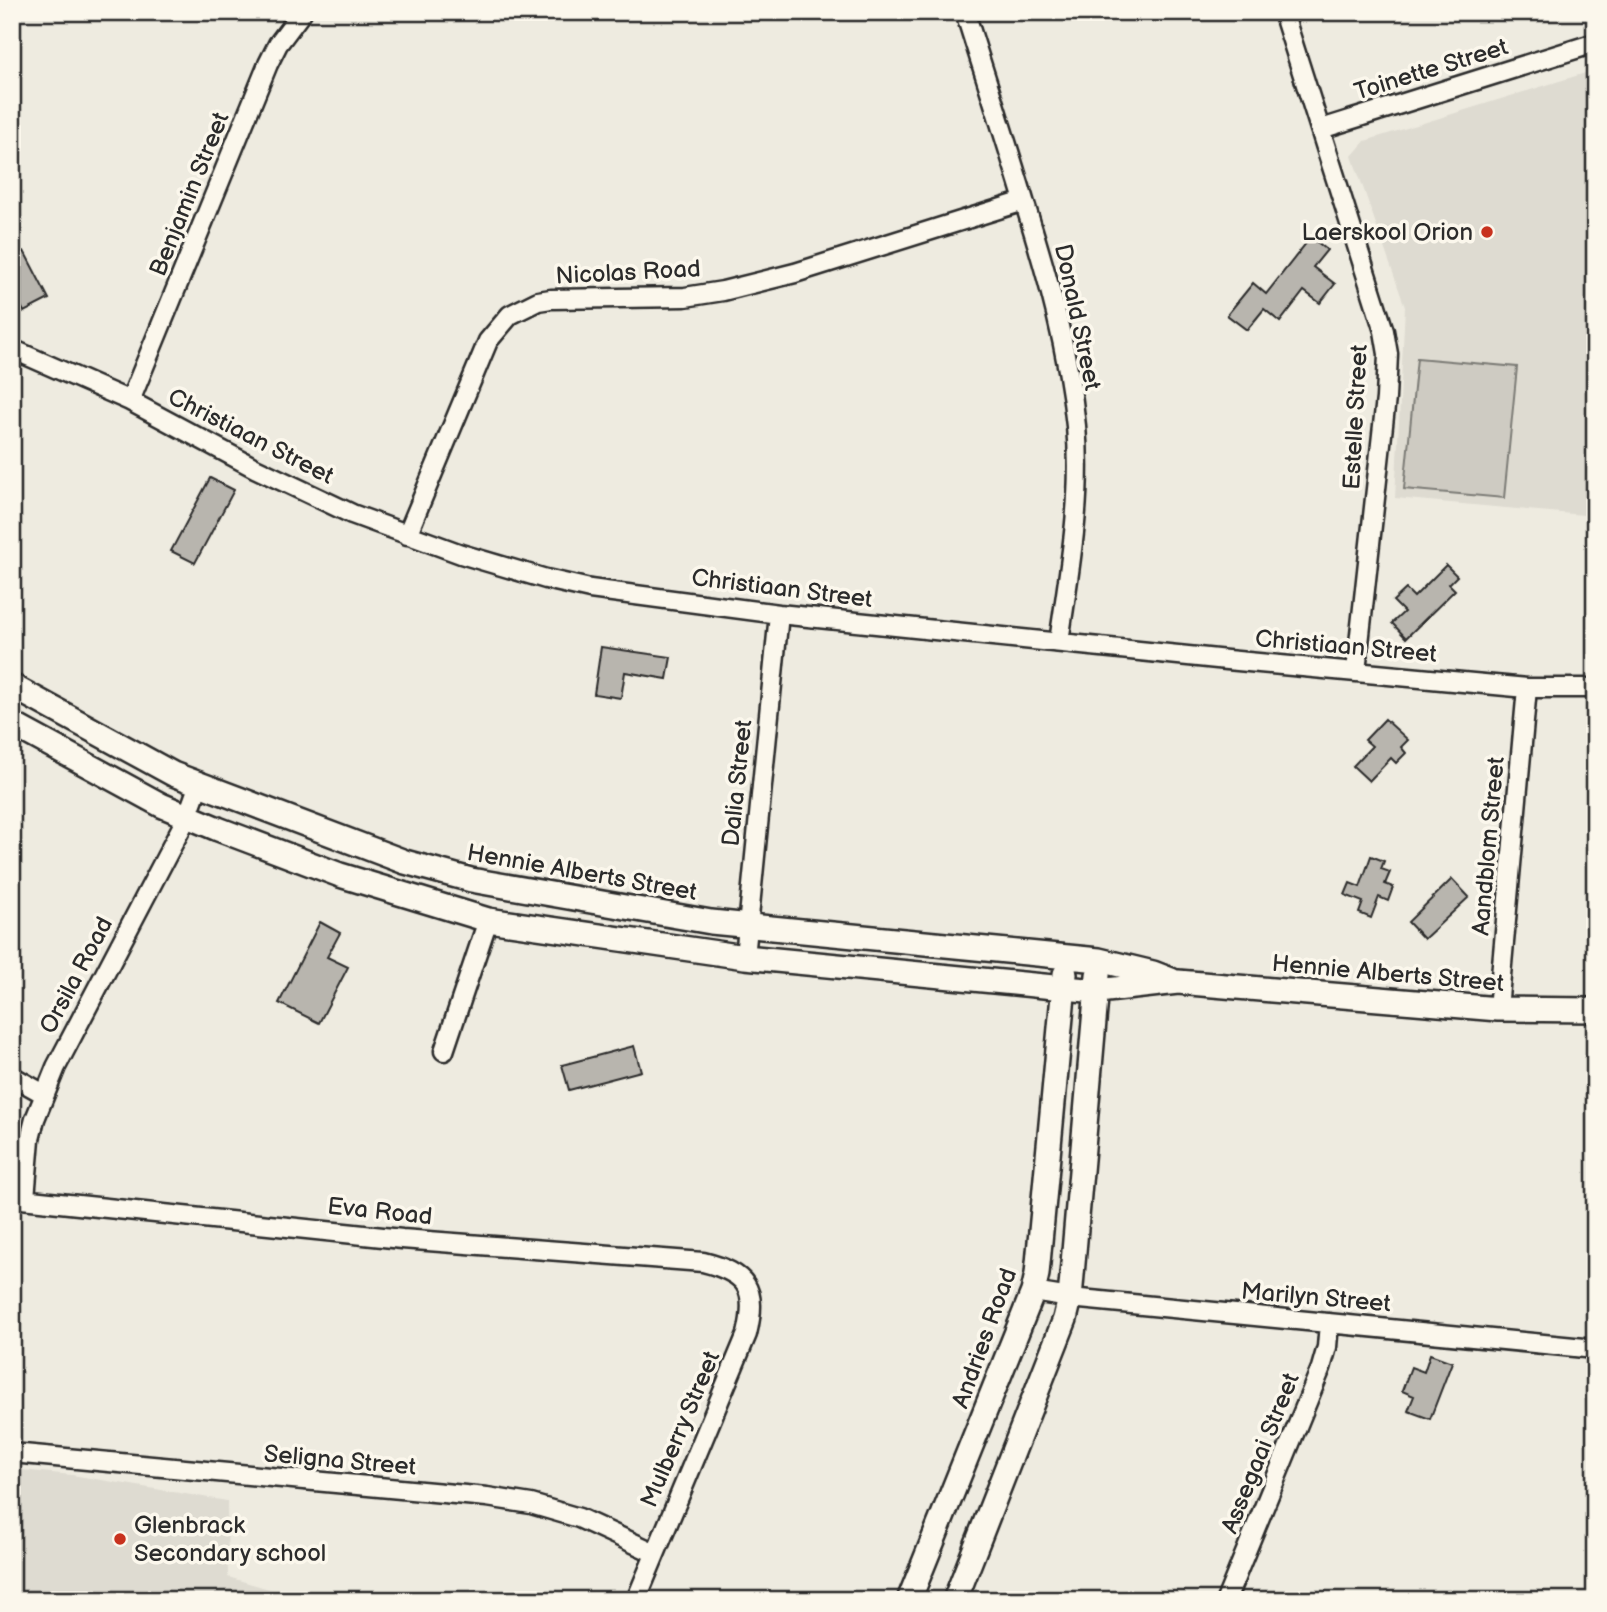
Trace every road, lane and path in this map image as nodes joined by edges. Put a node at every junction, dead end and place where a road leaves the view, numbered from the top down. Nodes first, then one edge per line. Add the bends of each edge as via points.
1 (302, 12) edge
2 (965, 12) edge
3 (1283, 12) edge
4 (1595, 43) edge
5 (1321, 129) junction
6 (1024, 201) junction
7 (12, 349) edge
8 (130, 401) junction
9 (407, 535) junction
10 (779, 614) junction
11 (1059, 642) junction
12 (1356, 671) junction
13 (12, 686) edge
14 (1527, 688) junction
15 (1595, 688) edge
16 (12, 724) edge
17 (199, 784) junction
18 (187, 817) junction
19 (488, 920) junction
20 (748, 926) junction
21 (1066, 956) junction
22 (745, 957) junction
23 (1099, 960) junction
24 (1178, 982) junction
25 (1064, 988) junction
26 (1098, 990) junction
27 (1498, 1009) junction
28 (1595, 1010) edge
29 (444, 1051) dead end
30 (12, 1076) edge
31 (44, 1094) junction
32 (18, 1198) edge
33 (740, 1278) joint
34 (1033, 1292) junction
35 (1070, 1298) junction
36 (1329, 1323) junction
37 (1595, 1349) edge
38 (12, 1453) edge
39 (655, 1553) junction
40 (636, 1600) edge
41 (909, 1600) edge
42 (955, 1600) edge
43 (1226, 1600) edge

1 - 8 street, Benjamin Street via 268,64
2 - 6 street, Donald Street
3 - 5 street, Estelle Street
4 - 5 street, Toinette Street
5 - 12 street, Estelle Street via 1388,354
6 - 9 street, Nicolas Road via 723,291 685,297 551,299 523,307 500,324 488,341
6 - 11 street, Donald Street via 1054,300 1076,427 1074,533
7 - 8 street, Christiaan Street
8 - 9 street, Christiaan Street via 298,489
9 - 10 street, Christiaan Street via 496,565 590,589
10 - 11 street, Christiaan Street
10 - 20 street, Dalia Street
11 - 12 street, Christiaan Street
12 - 14 street, Christiaan Street
13 - 17 street, Hennie Alberts Street
14 - 15 street, Christiaan Street
14 - 27 street, Aandblom Street
16 - 18 street, Hennie Alberts Street
17 - 18 street, Orsila Road
17 - 20 street, Hennie Alberts Street via 405,862 460,878
18 - 19 street, Hennie Alberts Street via 340,875
18 - 31 street, Orsila Road
19 - 22 street, Hennie Alberts Street
19 - 29 street
20 - 21 street, Hennie Alberts Street
20 - 22 street, Dalia Street
21 - 23 street, Hennie Alberts Street
21 - 25 street, Andries Road
22 - 25 street, Hennie Alberts Street
23 - 24 street, Hennie Alberts Street
23 - 26 street
24 - 26 street, Hennie Alberts Street
24 - 27 street, Hennie Alberts Street
25 - 26 street, Hennie Alberts Street
25 - 34 street, Andries Road
26 - 35 street
27 - 28 street, Hennie Alberts Street
30 - 31 street
31 - 32 street, Orsila Road
32 - 33 street, Eva Road via 402,1239 703,1262
33 - 39 street, Mulberry Street via 750,1290 747,1334
34 - 35 street, Marilyn Street
34 - 41 street, Andries Road
35 - 36 street, Marilyn Street
35 - 42 street
36 - 37 street, Marilyn Street
36 - 43 street, Assegaai Street via 1325,1358
38 - 39 street, Seligna Street via 487,1497 579,1518
39 - 40 street, Mulberry Street

